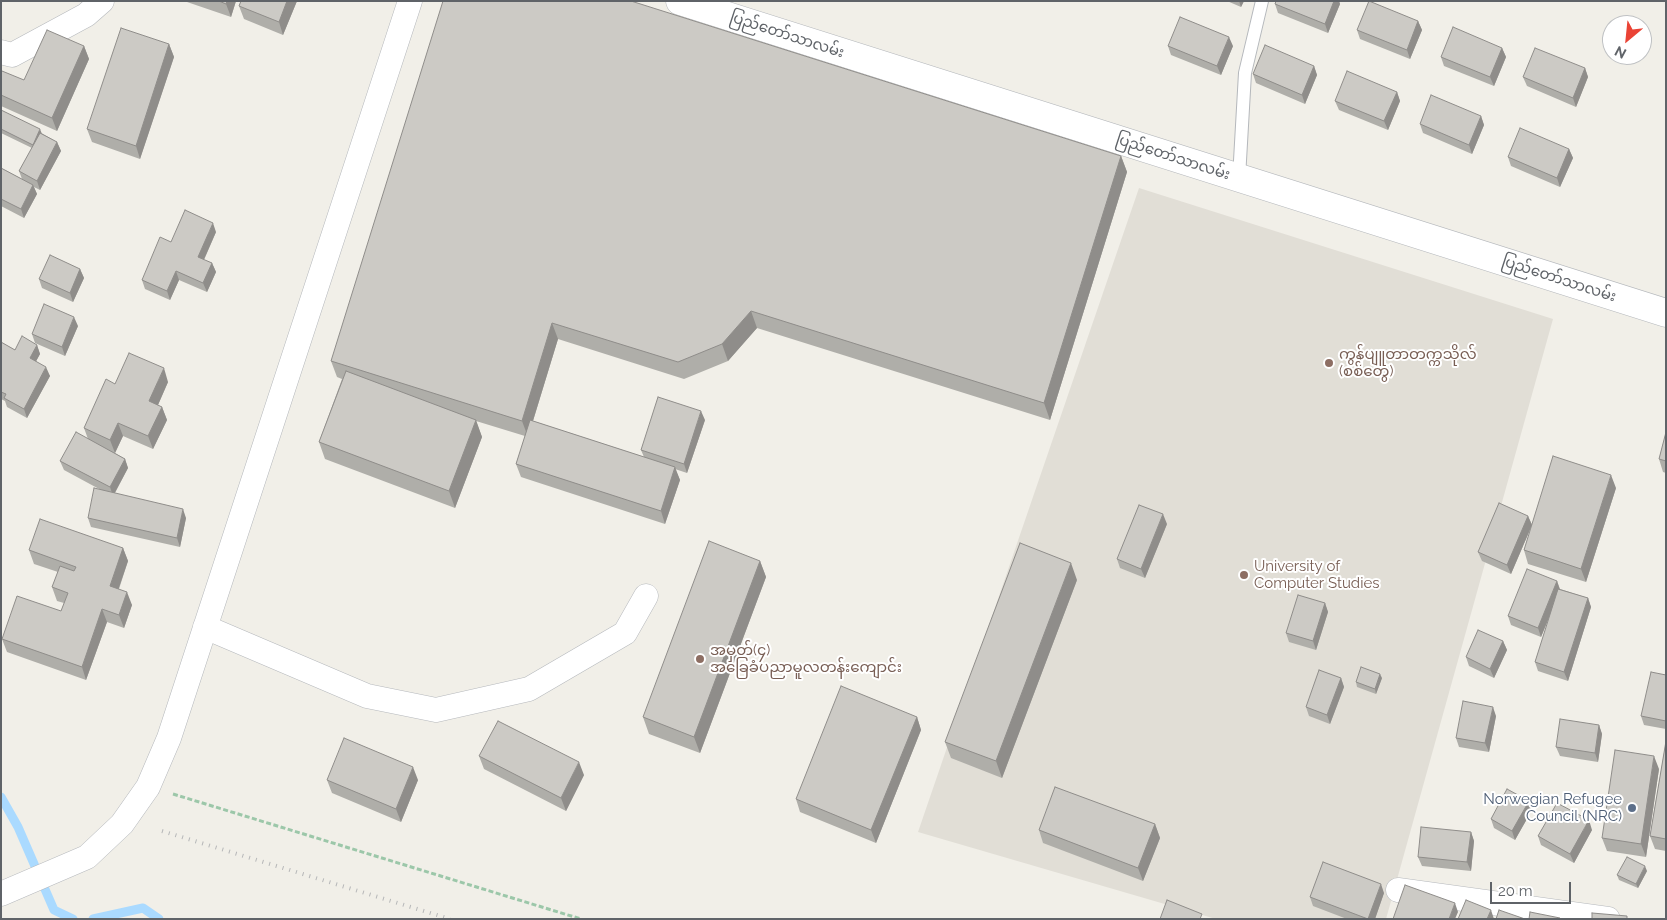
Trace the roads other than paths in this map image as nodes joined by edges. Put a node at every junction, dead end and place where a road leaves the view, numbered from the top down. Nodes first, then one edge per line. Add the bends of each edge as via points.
1 (102, 1) edge
2 (410, 1) edge
3 (680, 1) edge
4 (1262, 1) edge
5 (1, 52) edge
6 (1238, 178) junction
7 (1666, 312) edge
8 (646, 596) dead end
9 (205, 627) junction
10 (1398, 890) dead end
11 (6, 892) edge
12 (1608, 919) edge

1 - 5 street via 86,15 12,56
2 - 9 street
3 - 6 street, ပြည်တော်သာလမ်း
4 - 6 lane via 1245,73
6 - 7 street, ပြည်တော်သာလမ်း
8 - 9 street via 625,633 529,689 436,710 367,696
9 - 11 street via 169,738 148,787 122,824 87,857
10 - 12 street

